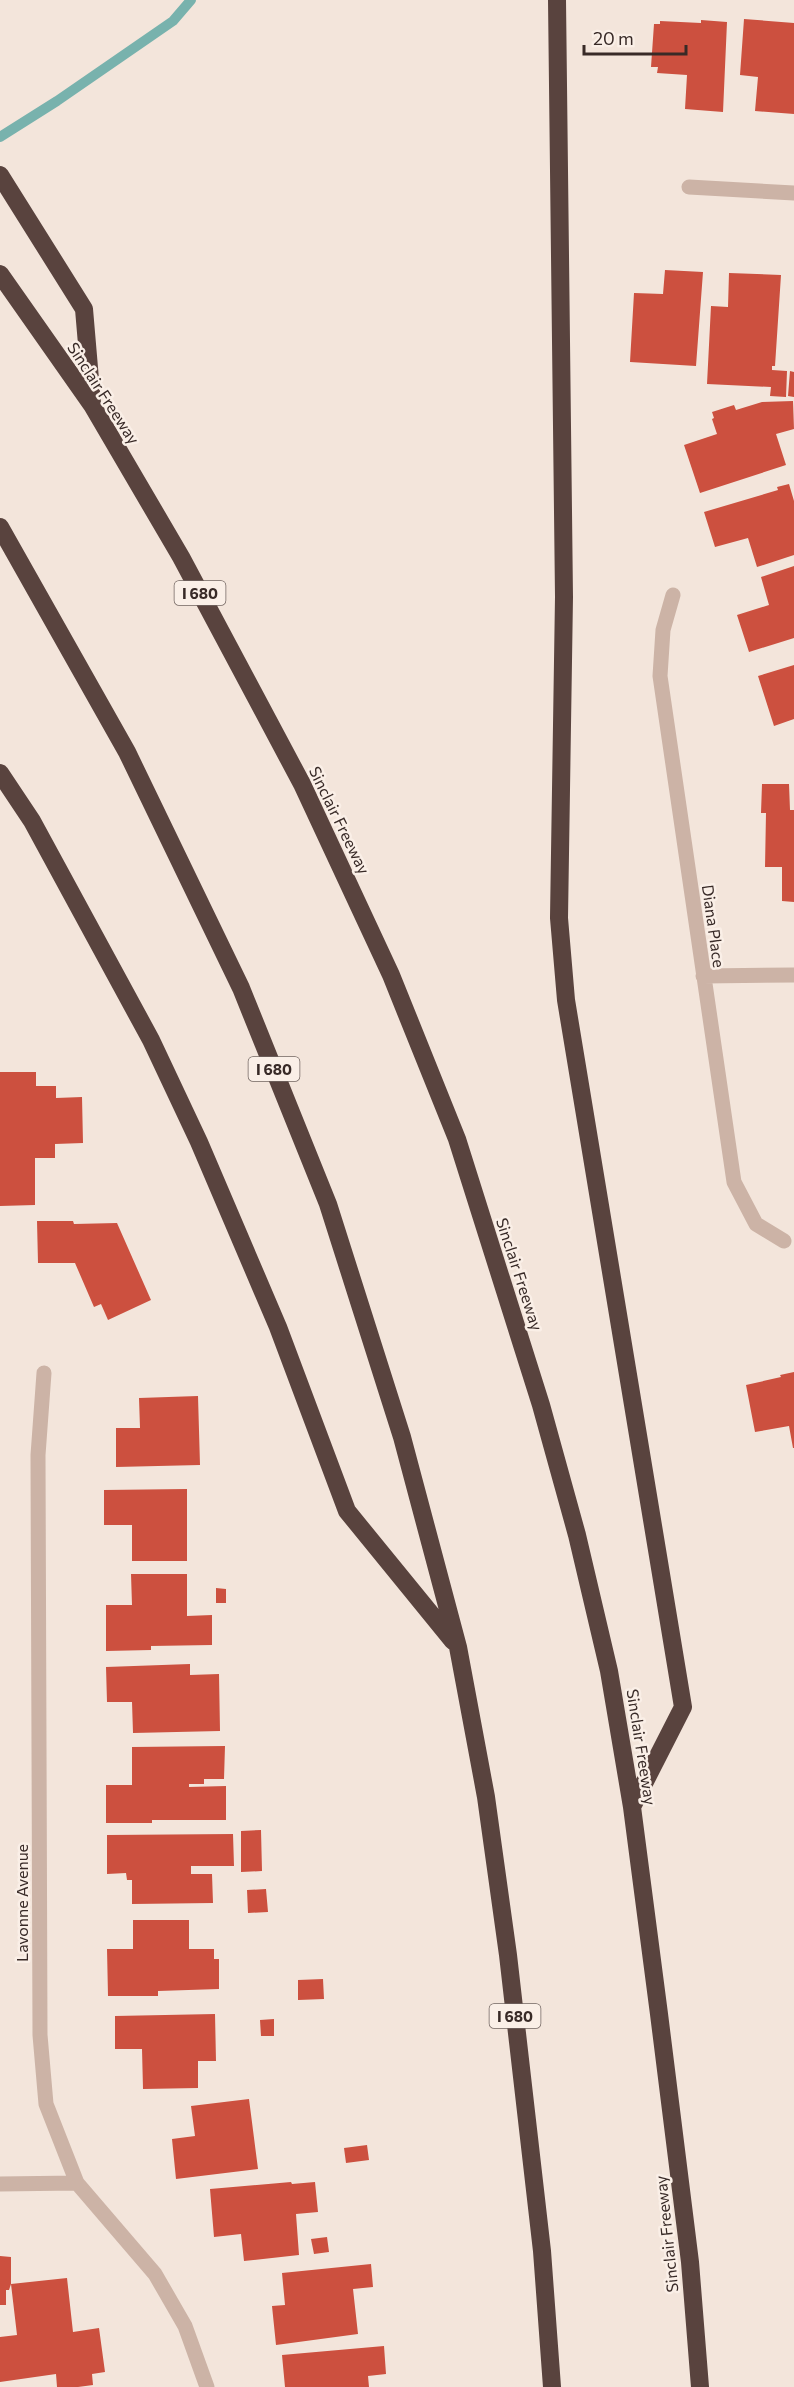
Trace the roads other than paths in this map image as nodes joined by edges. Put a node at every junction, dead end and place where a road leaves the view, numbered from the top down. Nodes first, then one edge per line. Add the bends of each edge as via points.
1 (557, 0) edge
2 (1, 177) edge
3 (689, 187) dead end
4 (794, 193) edge
5 (0, 274) edge
6 (92, 405) junction
7 (0, 527) edge
8 (673, 596) dead end
9 (0, 773) edge
10 (794, 975) edge
11 (703, 976) junction
12 (784, 1241) dead end
13 (44, 1373) dead end
14 (458, 1647) junction
15 (632, 1807) junction
16 (77, 2183) junction
17 (0, 2184) edge
18 (207, 2387) edge
19 (552, 2387) edge
20 (700, 2387) edge

1 - 15 highway via 564,597 559,918 566,1000 683,1707
2 - 6 highway via 84,309
3 - 4 street
5 - 6 highway, Sinclair Freeway / I 680
6 - 15 highway, Sinclair Freeway / I 680 via 181,557 302,784 391,975 457,1139 577,1535 609,1671
7 - 14 highway, I 680 via 127,752 241,988 328,1204 402,1437
8 - 11 street, Diana Place via 663,630 660,676
9 - 14 highway via 32,821 128,999 199,1142 278,1327 347,1511
10 - 11 street
11 - 12 street, Diana Place via 734,1182 756,1224
13 - 16 street, Lavonne Avenue via 38,1455 40,2035 46,2103
14 - 19 highway, I 680 via 486,1797 508,1955 542,2252
15 - 20 highway, Sinclair Freeway / I 680 via 690,2262
16 - 17 street
16 - 18 street, Lavonne Avenue via 155,2274 185,2326

